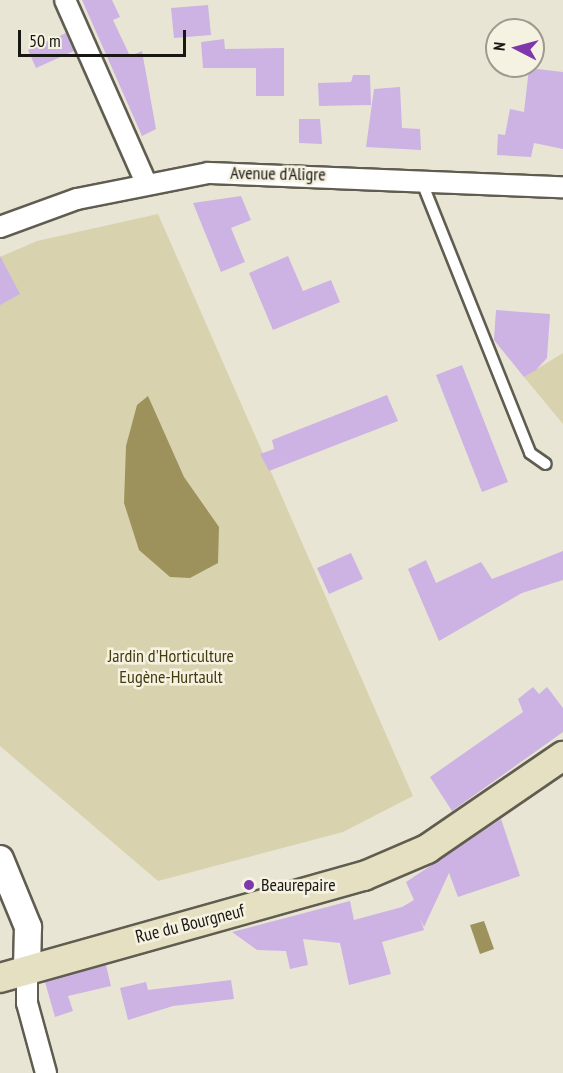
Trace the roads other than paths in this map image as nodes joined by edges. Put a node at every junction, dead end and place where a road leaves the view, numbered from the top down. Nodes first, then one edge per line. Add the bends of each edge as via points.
1 (65, 0) edge
2 (421, 180) junction
3 (146, 183) junction
4 (563, 187) edge
5 (0, 227) edge
6 (546, 464) dead end
7 (563, 756) edge
8 (0, 859) edge
9 (27, 967) junction
10 (0, 978) edge
11 (46, 1073) edge

1 - 3 street
2 - 3 street, Avenue d'Aligre via 270,171 208,173
2 - 4 street, Avenue d'Aligre
2 - 6 lane via 530,453
3 - 5 street, Avenue d'Aligre via 77,199
7 - 9 main road, Rue du Bourgneuf via 427,849 364,876
8 - 9 street via 28,927
9 - 10 main road, Rue du Bourgneuf
9 - 11 street via 27,1003

